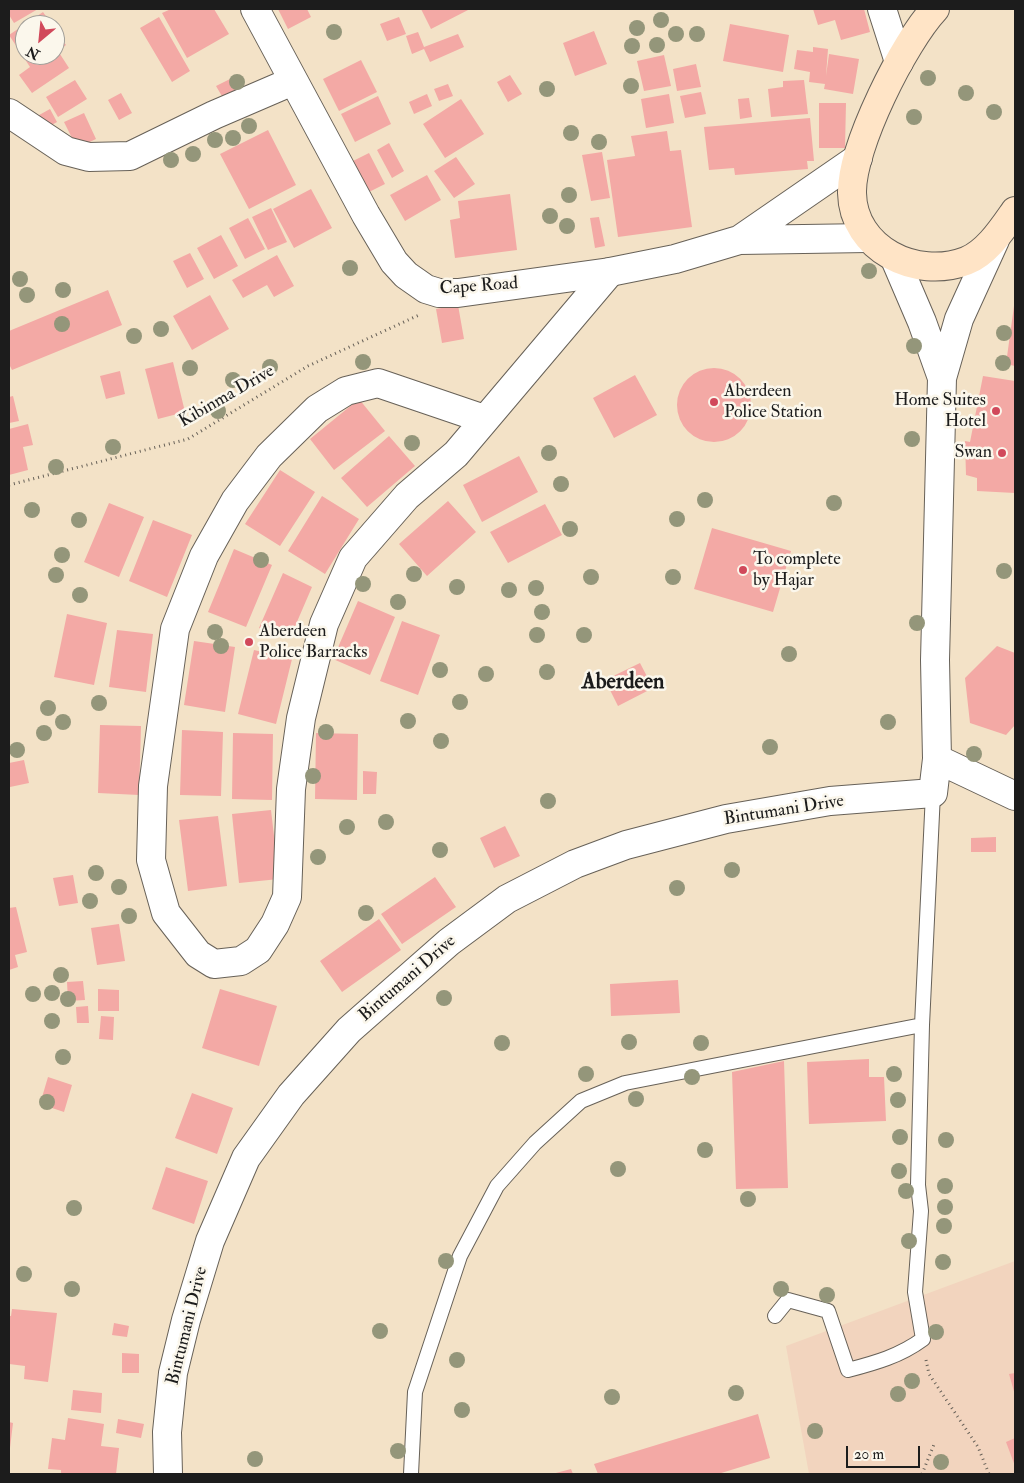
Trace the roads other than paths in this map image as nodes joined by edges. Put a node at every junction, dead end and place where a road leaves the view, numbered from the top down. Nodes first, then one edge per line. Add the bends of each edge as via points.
1 (255, 9) edge
2 (882, 9) edge
3 (935, 9) edge
4 (899, 62) junction
5 (294, 81) junction
6 (9, 113) edge
7 (858, 158) junction
8 (1015, 211) edge
9 (868, 238) junction
10 (739, 240) junction
11 (995, 240) junction
12 (895, 259) junction
13 (610, 272) junction
14 (942, 378) junction
15 (484, 419) junction
16 (937, 759) junction
17 (934, 793) junction
18 (1015, 796) edge
19 (922, 1025) junction
20 (775, 1316) dead end
21 (168, 1474) edge
22 (411, 1474) edge

1 - 5 street, Cape Road
2 - 4 street
3 - 4 main road
4 - 7 main road via 870,120
5 - 6 street via 130,156 88,156 66,151
5 - 13 street, Cape Road via 394,262 415,283 439,293 458,293
7 - 9 main road via 852,192 857,220
7 - 10 street, Cape Road
8 - 11 main road
9 - 10 street, Cape Road
9 - 12 main road
10 - 13 street, Cape Road via 675,259
11 - 12 main road via 967,261 943,266 918,265
11 - 14 street via 960,319
12 - 14 street
13 - 15 street
14 - 16 street via 935,660
15 - 15 street via 456,454 408,496 353,558 324,624 301,718 291,789 287,897 258,950 241,962 214,964 198,954 166,913 151,860 153,786 175,629 204,556 235,501 269,456 318,409 346,391 378,383
16 - 17 street
16 - 18 street
17 - 19 lane
17 - 21 street, Bintumani Drive via 830,801 726,819 626,845 575,864 507,899 478,920 349,1030 291,1095 246,1158 210,1241 173,1373 167,1432
19 - 20 lane via 918,1185 921,1211 915,1292 923,1340 908,1351 848,1370 828,1311 788,1300
19 - 22 lane via 625,1083 581,1101 535,1143 497,1186 460,1256 415,1392

